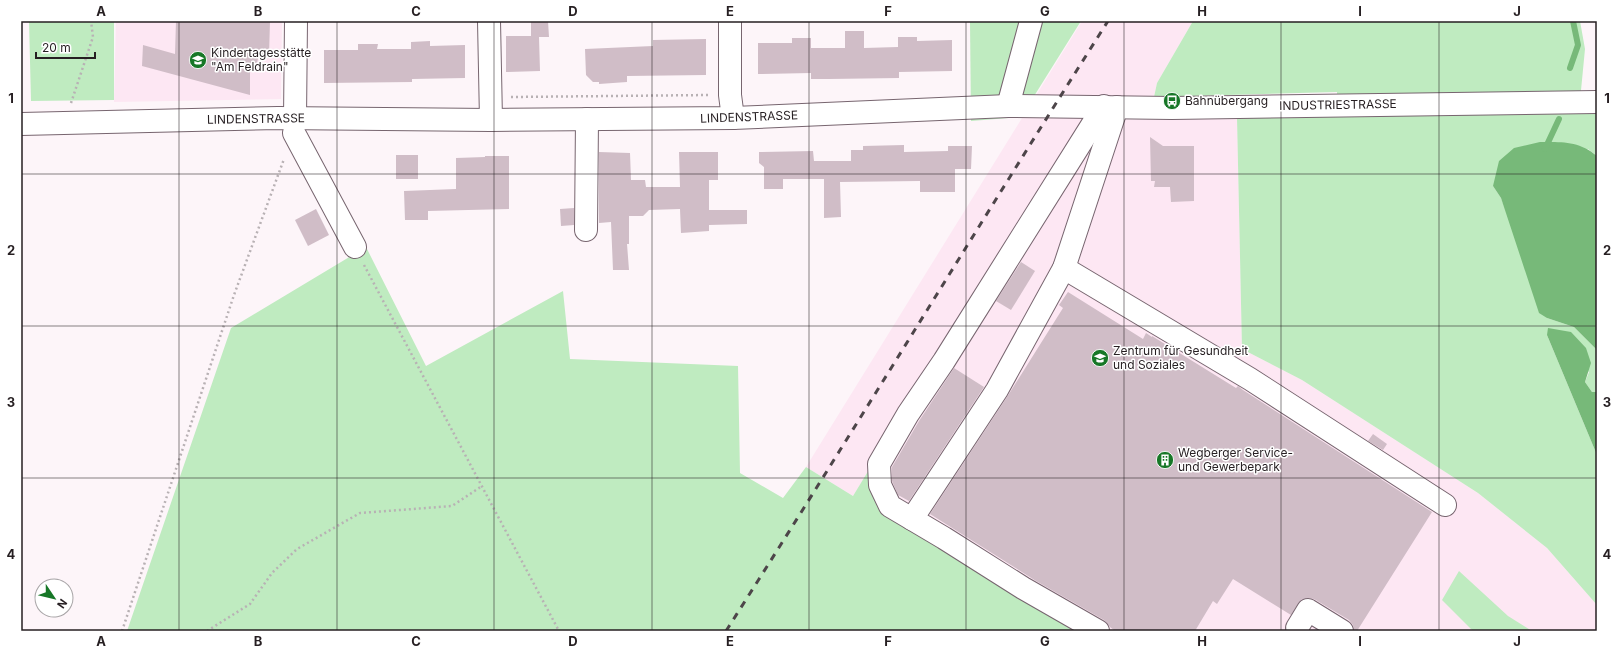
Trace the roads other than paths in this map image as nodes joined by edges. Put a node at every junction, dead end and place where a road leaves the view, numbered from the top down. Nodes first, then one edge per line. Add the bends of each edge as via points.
1 (296, 21) edge
2 (489, 21) edge
3 (730, 21) edge
4 (1031, 21) edge
5 (1597, 102) edge
6 (1008, 106) junction
7 (1111, 107) junction
8 (733, 118) junction
9 (587, 119) junction
10 (491, 120) junction
11 (21, 124) edge
12 (295, 126) junction
13 (586, 230) dead end
14 (355, 247) road end
15 (1064, 268) junction
16 (1445, 505) dead end
17 (912, 519) junction
18 (1297, 628) dead end
19 (1098, 631) edge
20 (1342, 631) edge

1 - 12 street
2 - 10 street
3 - 8 street via 730,95
4 - 6 street
5 - 7 street, INDUSTRIESTRASSE
6 - 7 street, INDUSTRIESTRASSE
6 - 8 street, LINDENSTRASSE
7 - 15 street
7 - 17 street via 908,414 879,464 880,485 890,506
8 - 9 street, LINDENSTRASSE
9 - 10 street, LINDENSTRASSE
9 - 13 street
10 - 12 street, LINDENSTRASSE
11 - 12 street, LINDENSTRASSE
12 - 14 street
15 - 16 street via 1250,379
15 - 17 street via 997,390
17 - 19 street
18 - 20 street via 1308,610

